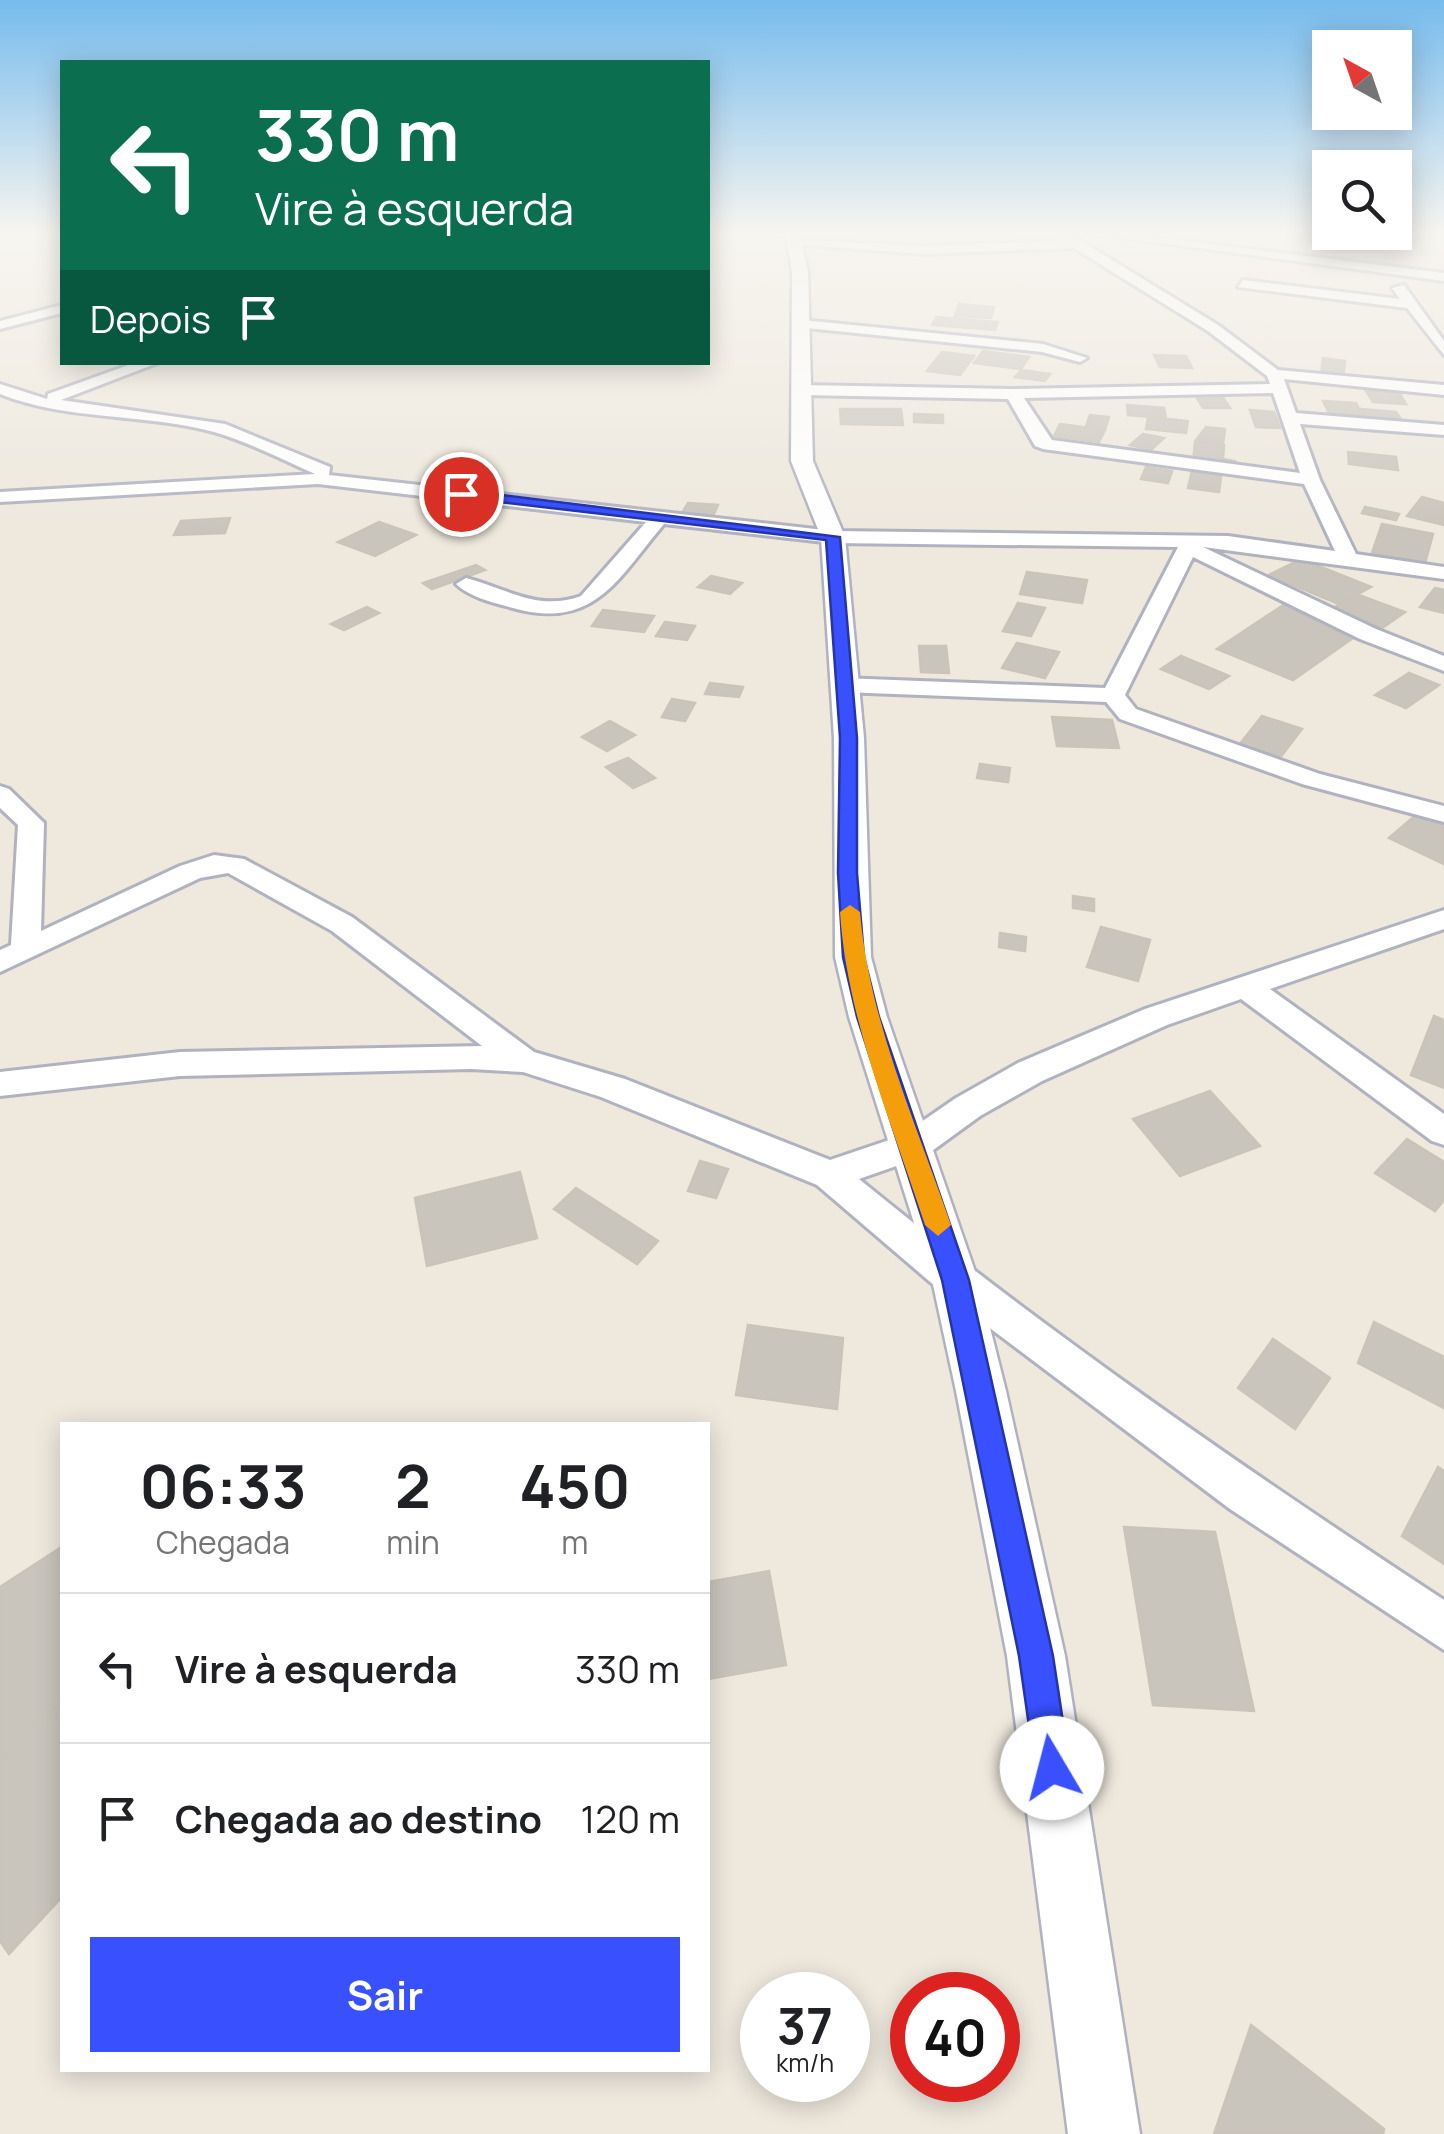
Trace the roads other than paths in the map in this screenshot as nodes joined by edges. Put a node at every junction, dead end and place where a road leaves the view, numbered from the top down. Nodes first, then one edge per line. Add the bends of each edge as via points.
1 (802, 333) edge
2 (888, 333) edge
3 (1219, 333) edge
4 (1080, 358) dead end
5 (145, 365) edge
6 (1277, 381) junction
7 (0, 389) edge
8 (803, 390) junction
9 (1444, 390) edge
10 (1013, 394) junction
11 (36, 403) junction
12 (1291, 418) junction
13 (1444, 430) edge
14 (1311, 480) junction
15 (373, 482) junction
16 (0, 497) edge
17 (658, 518) junction
18 (833, 537) junction
19 (1178, 544) junction
20 (1348, 558) junction
21 (1444, 573) edge
22 (466, 584) dead end
23 (1444, 664) edge
24 (842, 685) junction
25 (1113, 695) junction
26 (0, 794) edge
27 (1444, 814) edge
28 (1444, 918) edge
29 (13, 954) edge
30 (1244, 986) junction
31 (523, 1060) junction
32 (0, 1084) edge
33 (1444, 1132) edge
34 (913, 1146) junction
35 (829, 1175) junction
36 (956, 1280) junction
37 (1444, 1627) edge
38 (1104, 2134) edge

1 - 8 street
2 - 4 street via 1043,348
3 - 6 street
5 - 11 street
6 - 9 street
6 - 10 street
6 - 12 street
7 - 11 street
8 - 10 street
8 - 18 street via 802,461
10 - 14 street via 1049,446
11 - 15 street via 219,428 303,466
12 - 13 street
12 - 14 street
14 - 20 street
15 - 16 street via 293,480
15 - 17 street
17 - 18 street
17 - 22 street via 575,607 536,608
18 - 19 street
18 - 24 street
19 - 20 street via 1256,544
19 - 23 street
19 - 25 street
20 - 21 street
24 - 25 street
24 - 34 street via 854,957
25 - 27 street via 1119,708 1146,720 1311,779
26 - 29 street via 31,823
28 - 30 street
29 - 31 street via 190,872 234,865 342,924
30 - 33 street
30 - 34 street via 1030,1072
31 - 32 street via 180,1064
31 - 35 street via 613,1088
34 - 35 street
34 - 36 street
35 - 36 street
36 - 37 street via 1245,1494
36 - 38 street via 1036,1656

